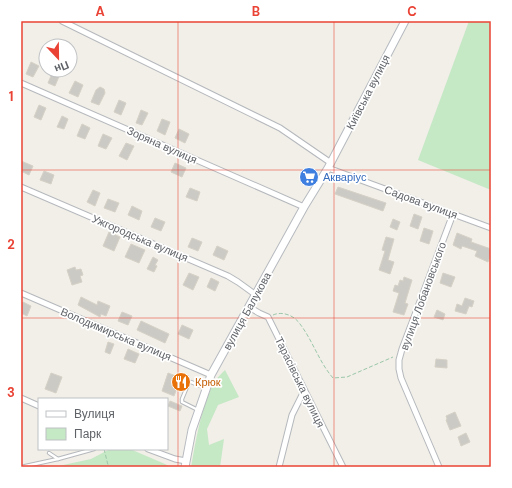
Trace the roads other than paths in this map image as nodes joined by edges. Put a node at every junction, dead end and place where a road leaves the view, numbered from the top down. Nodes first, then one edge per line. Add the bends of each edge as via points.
1 (62, 21) edge
2 (405, 21) edge
3 (21, 84) edge
4 (329, 166) junction
5 (21, 186) edge
6 (304, 207) junction
7 (453, 214) junction
8 (491, 228) edge
9 (21, 293) edge
10 (256, 295) junction
11 (249, 307) junction
12 (211, 375) junction
13 (206, 388) junction
14 (304, 391) junction
15 (21, 398) edge
16 (38, 406) edge
17 (198, 410) junction
18 (90, 450) edge
19 (151, 450) edge
20 (49, 453) dead end
21 (58, 459) junction
22 (186, 464) edge
23 (21, 467) edge
24 (279, 467) edge
25 (343, 467) edge
26 (439, 467) edge

1 - 4 street, Садова вулиця via 280,128
2 - 4 main road, Київська вулиця
3 - 6 street, Зоряна вулиця
4 - 6 main road, вулиця Балукова
4 - 7 street, Садова вулиця
5 - 10 street, Ужгородська вулиця via 228,276
6 - 10 main road, вулиця Балукова
7 - 8 street, Садова вулиця
7 - 26 street, вулиця Лобановського via 401,354 399,369
9 - 12 street, Володимирська вулиця
10 - 11 main road, вулиця Балукова
11 - 12 main road, вулиця Балукова
11 - 14 street, Тарасівська вулиця via 268,317
12 - 13 main road, вулиця Балукова
13 - 17 main road, вулиця Балукова
13 - 17 lane via 189,382 182,399 182,402
14 - 24 street via 292,415
14 - 25 street, Тарасівська вулиця
15 - 16 street
17 - 22 main road, вулиця Балукова
18 - 21 lane
19 - 22 street
20 - 21 lane
21 - 23 lane

